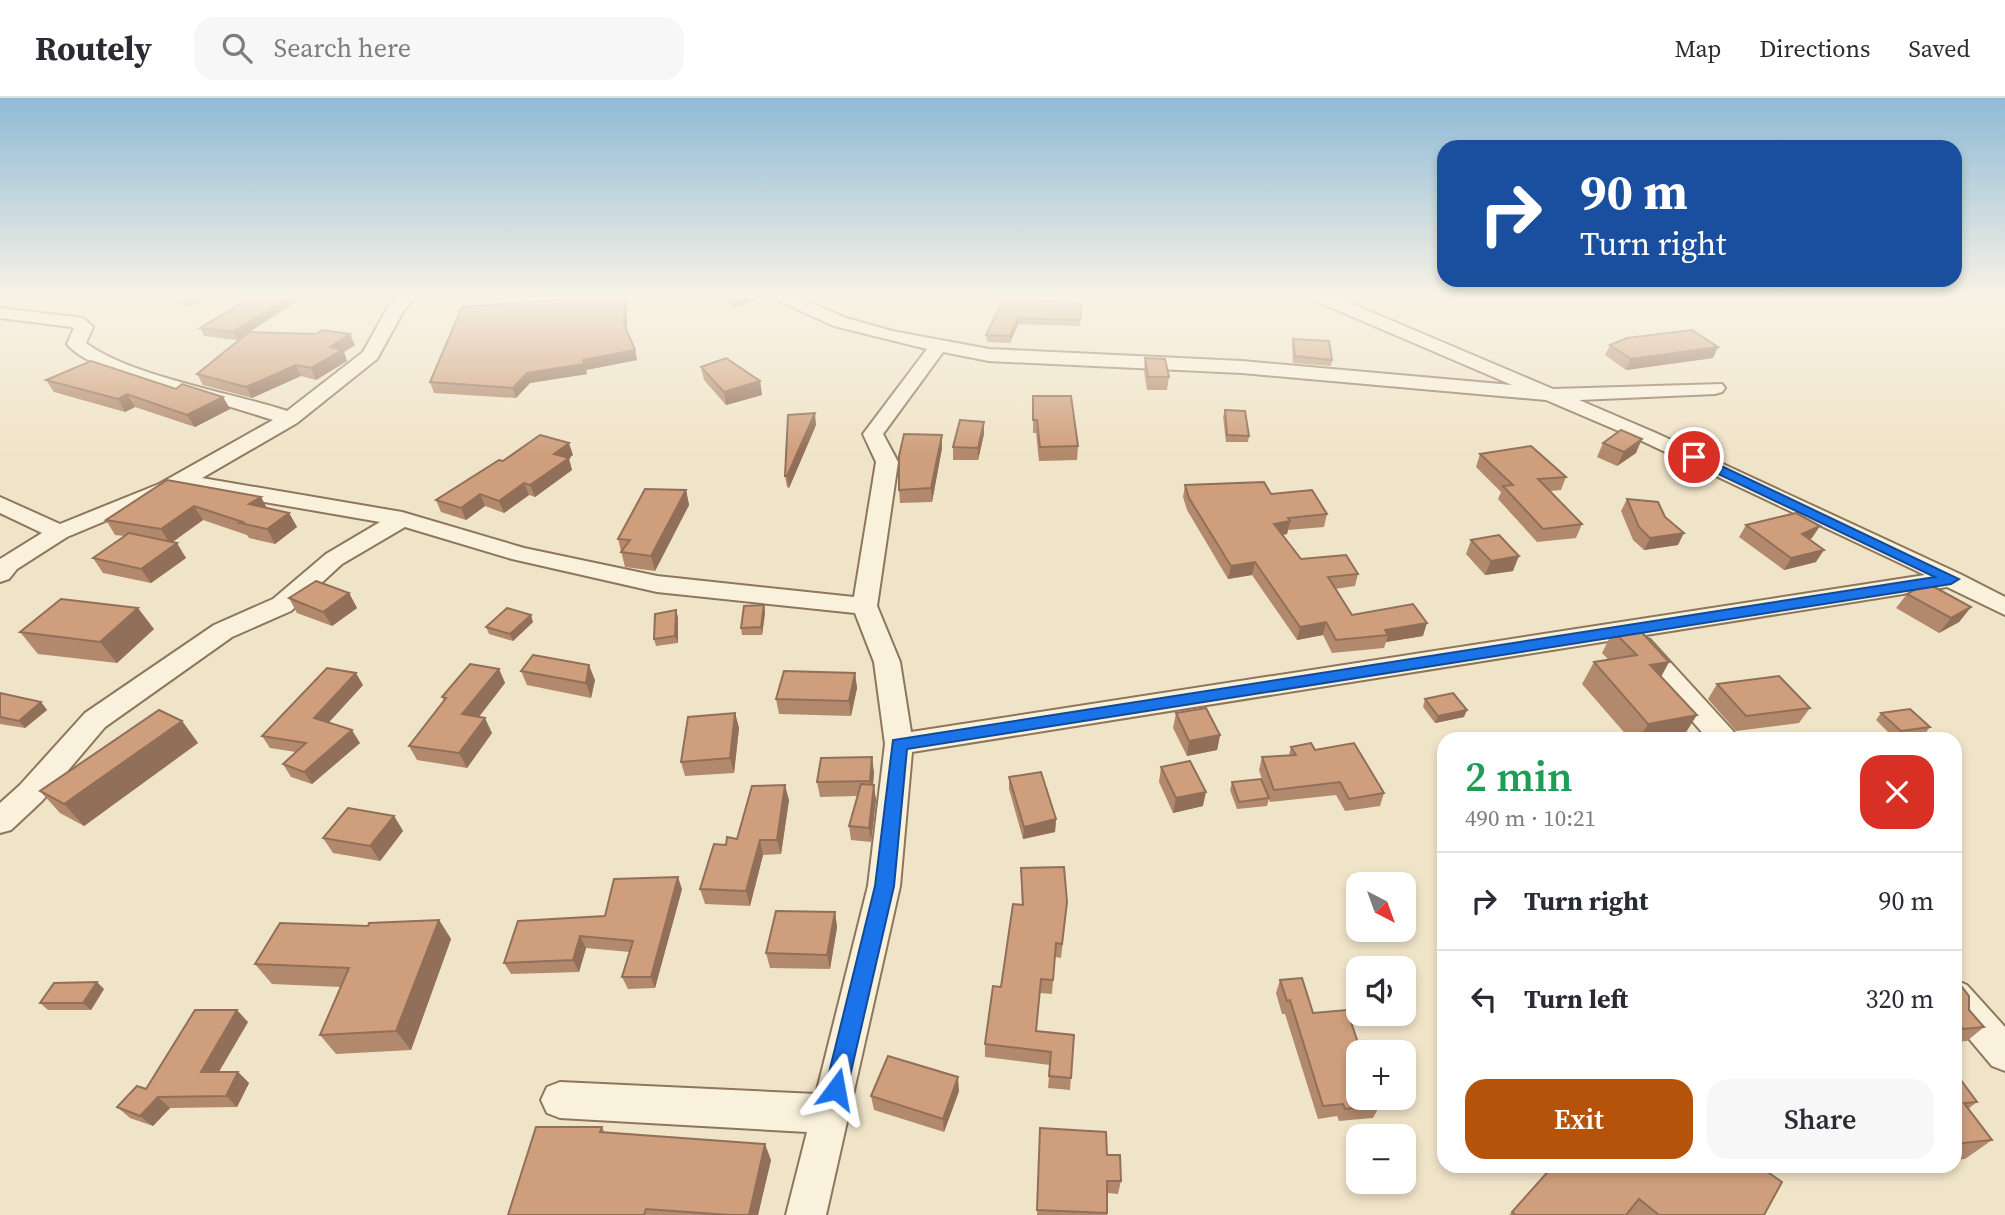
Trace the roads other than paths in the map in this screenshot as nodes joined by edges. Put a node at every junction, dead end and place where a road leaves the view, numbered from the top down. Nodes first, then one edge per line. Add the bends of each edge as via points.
1 (83, 349) edge
2 (373, 349) edge
3 (936, 349) edge
4 (960, 349) edge
5 (1446, 349) edge
6 (1715, 388) dead end
7 (1556, 395) junction
8 (290, 419) junction
9 (181, 481) junction
10 (0, 504) edge
11 (402, 519) junction
12 (59, 532) junction
13 (0, 574) edge
14 (1951, 579) junction
15 (865, 606) junction
16 (2005, 607) edge
17 (1628, 631) junction
18 (1718, 732) edge
19 (899, 744) junction
20 (0, 821) edge
21 (1962, 1004) edge
22 (2005, 1054) edge
23 (560, 1100) dead end
24 (830, 1114) junction
25 (806, 1215) edge

1 - 8 street via 94,358
2 - 8 street
3 - 15 street via 873,434 887,462
4 - 7 street via 989,355 1242,367
5 - 7 street
6 - 7 street
7 - 14 street
8 - 9 street
9 - 11 street
9 - 12 street
10 - 12 street
11 - 15 street via 520,554 657,584
11 - 20 street via 334,559 282,605 223,631 95,720
12 - 13 street
14 - 16 street
14 - 17 street
15 - 19 street via 887,662
17 - 18 street
17 - 19 street
19 - 24 street via 884,886
21 - 22 street
23 - 24 street
24 - 25 street

